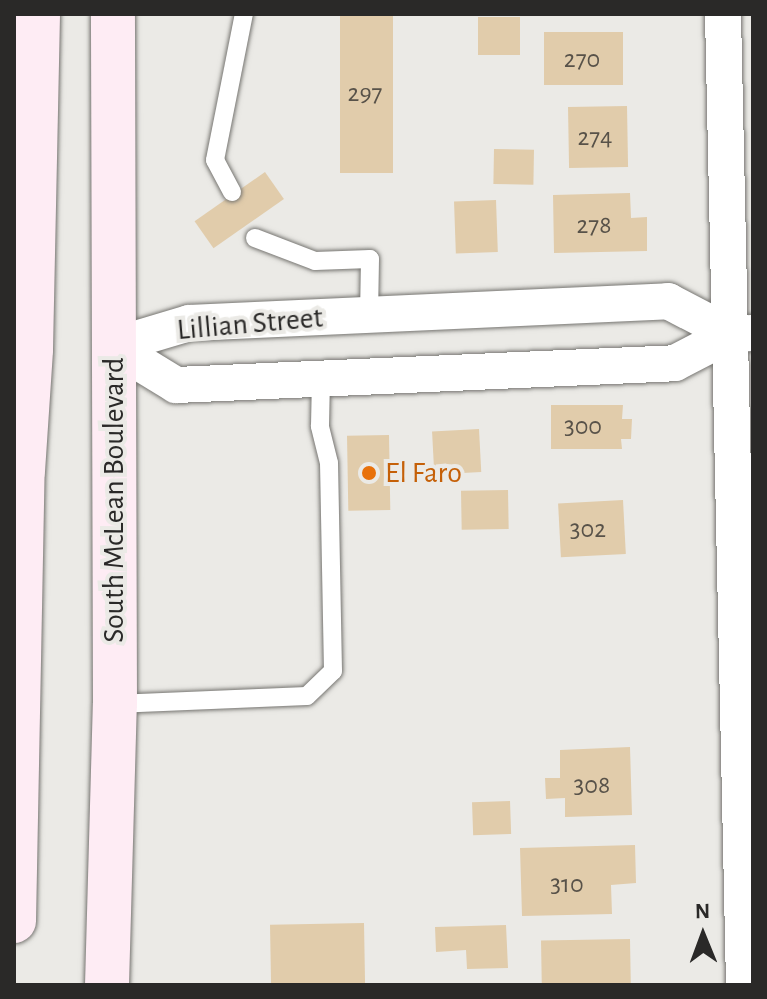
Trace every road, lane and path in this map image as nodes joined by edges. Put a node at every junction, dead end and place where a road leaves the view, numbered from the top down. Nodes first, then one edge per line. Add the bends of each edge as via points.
1 (38, 14) edge
2 (113, 14) edge
3 (244, 14) edge
4 (723, 14) edge
5 (232, 192) dead end
6 (255, 238) dead end
7 (369, 314) junction
8 (742, 333) edge
9 (112, 346) junction
10 (321, 378) junction
11 (18, 546) edge
12 (17, 664) edge
13 (115, 704) junction
14 (17, 732) edge
15 (15, 853) edge
16 (14, 921) edge
17 (107, 985) edge
18 (744, 985) edge

1 - 11 main road via 31,349
2 - 9 main road, South McLean Boulevard
3 - 5 lane via 215,160
4 - 8 street
6 - 7 lane via 315,261 370,259
7 - 8 street, Lillian Street via 668,301
7 - 9 street, Lillian Street via 189,323
8 - 10 street, Lillian Street via 675,363
8 - 18 street
9 - 10 street, Lillian Street via 176,385
9 - 13 main road, South McLean Boulevard
10 - 13 lane via 320,426 329,463 333,671 307,696
11 - 12 main road
12 - 14 main road
13 - 17 main road, South McLean Boulevard
14 - 15 main road
15 - 16 main road

